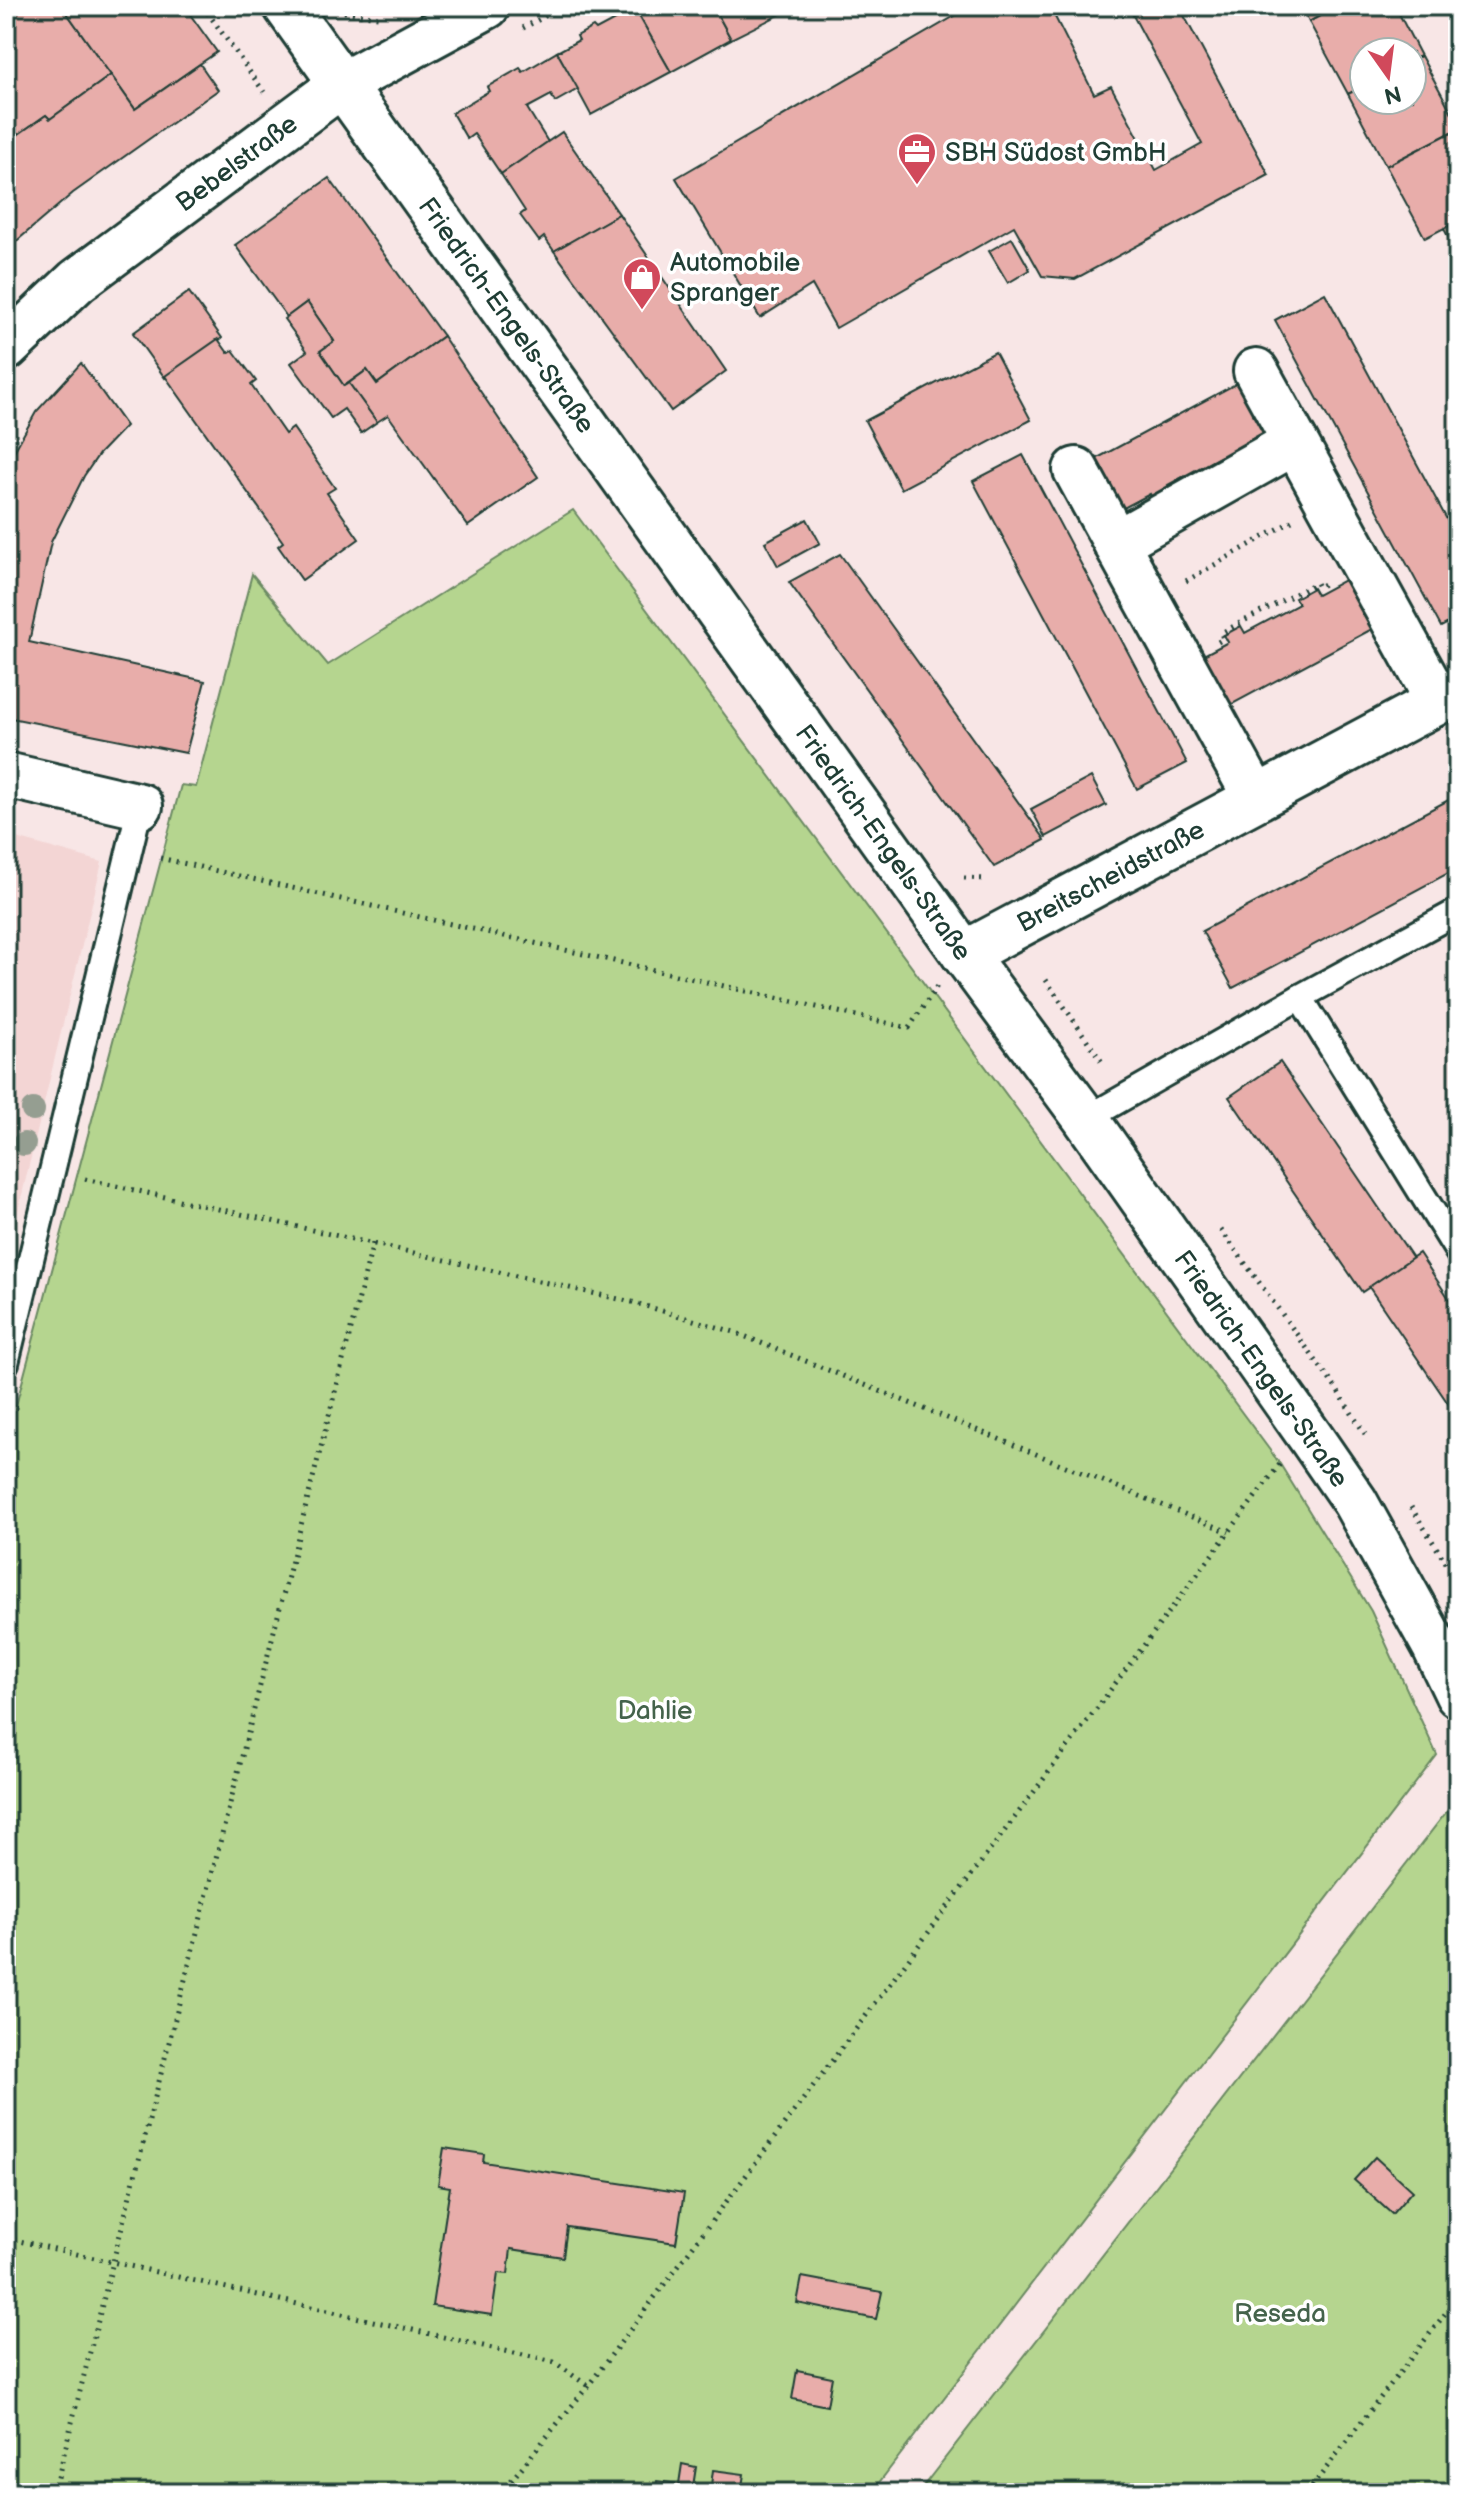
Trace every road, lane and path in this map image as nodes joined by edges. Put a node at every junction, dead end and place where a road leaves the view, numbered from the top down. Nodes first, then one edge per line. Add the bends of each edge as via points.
1 (203, 6) edge
2 (286, 6) edge
3 (339, 6) edge
4 (564, 6) edge
5 (382, 18) dead end
6 (499, 20) edge
7 (341, 85) junction
8 (287, 126) junction
9 (6, 348) edge
10 (1256, 371) dead end
11 (1295, 442) junction
12 (1076, 470) dead end
13 (1328, 501) junction
14 (1116, 543) junction
15 (1362, 563) junction
16 (1148, 602) junction
17 (1181, 661) junction
18 (1448, 696) edge
19 (6, 775) edge
20 (1256, 798) junction
21 (140, 806) joint
22 (130, 852) junction
23 (956, 878) dead end
24 (987, 879) dead end
25 (1458, 911) edge
26 (950, 970) junction
27 (1300, 997) junction
28 (1086, 1119) junction
29 (53, 1172) junction
30 (373, 1243) junction
31 (1458, 1252) edge
32 (6, 1363) edge
33 (1311, 1438) junction
34 (1229, 1532) junction
35 (1446, 1639) edge
36 (1458, 1695) edge
37 (6, 2238) edge
38 (113, 2262) junction
39 (1458, 2297) edge
40 (588, 2386) junction
41 (54, 2493) edge
42 (501, 2493) edge
43 (1307, 2493) edge

1 - 8 path
2 - 7 street, Friedrich-Engels-Straße
3 - 5 path via 344,12
4 - 6 path
6 - 7 street, Bebelstraße
7 - 8 street, Bebelstraße
7 - 26 street, Friedrich-Engels-Straße
8 - 9 street, Bebelstraße via 77,281
10 - 11 street, Breitscheidstraße
11 - 13 street, Breitscheidstraße
11 - 14 street
12 - 14 street
13 - 15 street, Breitscheidstraße
13 - 16 path
14 - 16 street
15 - 17 path via 1221,633 1223,639
15 - 18 street, Breitscheidstraße
16 - 17 street
17 - 20 street
18 - 20 street, Breitscheidstraße
19 - 21 street
20 - 26 street, Breitscheidstraße
21 - 22 lane
22 - 26 path via 909,1028
22 - 29 lane
23 - 24 path
25 - 27 lane
26 - 28 street, Friedrich-Engels-Straße
27 - 28 lane
27 - 31 lane
28 - 33 street, Friedrich-Engels-Straße
29 - 30 path
29 - 32 lane
30 - 34 path via 632,1302 734,1332
30 - 38 path
33 - 34 path via 1280,1464
33 - 35 street, Friedrich-Engels-Straße
34 - 40 path
35 - 36 street, Friedrich-Engels-Straße
37 - 38 path
38 - 40 path via 554,2362
38 - 41 path
39 - 43 path
40 - 42 path

